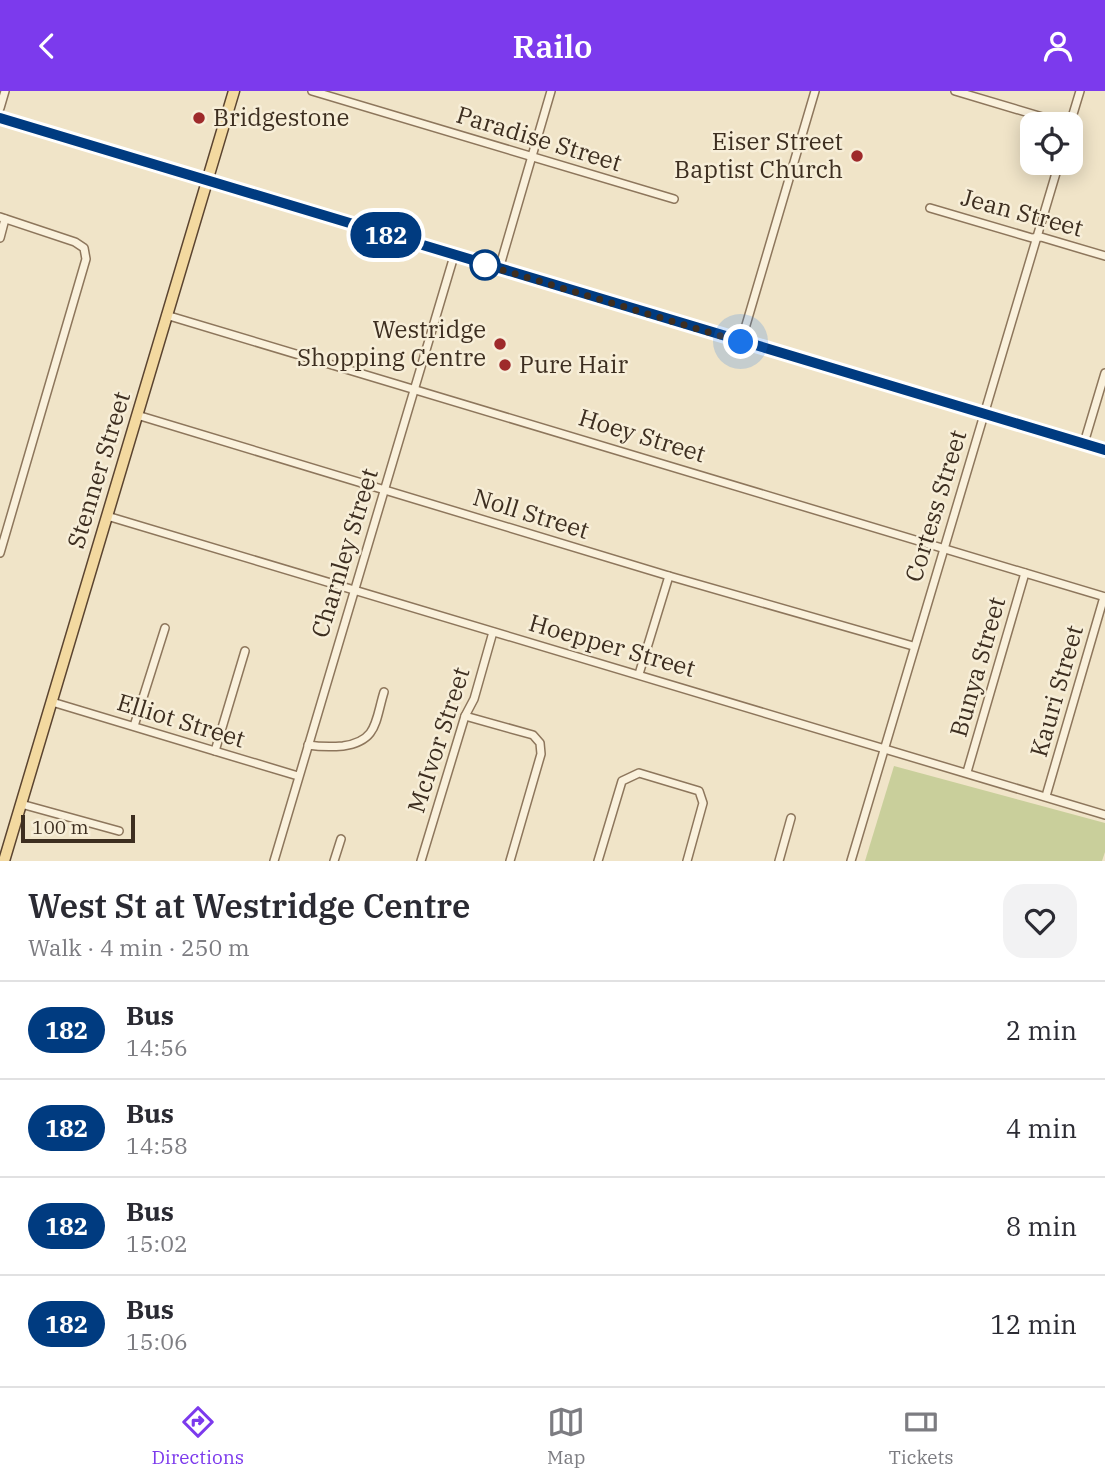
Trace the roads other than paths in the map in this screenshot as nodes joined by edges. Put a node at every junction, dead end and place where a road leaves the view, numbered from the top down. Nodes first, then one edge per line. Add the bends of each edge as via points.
1 (5, 91) edge
2 (234, 91) edge
3 (312, 91) edge
4 (551, 91) edge
5 (815, 91) edge
6 (955, 91) edge
7 (1080, 91) edge
8 (0, 108) edge
9 (1027, 112) edge
10 (1072, 112) edge
11 (0, 118) edge
12 (532, 157) junction
13 (1055, 175) edge
14 (207, 180) junction
15 (674, 199) dead end
16 (930, 208) dead end
17 (3, 218) edge
18 (0, 238) edge
19 (1037, 238) junction
20 (454, 256) junction
21 (1105, 256) edge
22 (499, 269) junction
23 (166, 315) junction
24 (741, 342) junction
25 (1105, 373) edge
26 (414, 389) junction
27 (985, 414) junction
28 (137, 415) junction
29 (1084, 443) junction
30 (1105, 450) edge
31 (384, 489) junction
32 (107, 516) junction
33 (944, 547) junction
34 (0, 553) edge
35 (1025, 573) junction
36 (669, 576) junction
37 (355, 590) junction
38 (1105, 597) edge
39 (165, 628) dead end
40 (493, 632) junction
41 (914, 646) junction
42 (245, 651) dead end
43 (639, 674) junction
44 (384, 692) dead end
45 (51, 702) junction
46 (465, 716) junction
47 (134, 726) junction
48 (308, 745) junction
49 (884, 747) junction
50 (215, 751) junction
51 (967, 772) junction
52 (298, 776) junction
53 (1046, 796) junction
54 (21, 804) junction
55 (1105, 815) edge
56 (791, 818) dead end
57 (119, 831) dead end
58 (341, 839) dead end
59 (4, 861) edge
60 (274, 861) edge
61 (334, 861) edge
62 (421, 861) edge
63 (510, 861) edge
64 (598, 861) edge
65 (687, 861) edge
66 (779, 861) edge
67 (851, 861) edge

1 - 8 street
2 - 14 main road, Stenner Street
3 - 12 street, Paradise Street
4 - 12 street
5 - 24 street
6 - 9 street
7 - 10 street
11 - 14 main road
12 - 15 street, Paradise Street
12 - 22 street
13 - 19 street, Cortess Street
14 - 20 main road
14 - 23 main road, Stenner Street
16 - 19 street, Jean Street
17 - 18 street
17 - 34 street via 75,242 84,249 86,259
19 - 21 street, Jean Street
19 - 27 street, Cortess Street
20 - 22 main road
20 - 26 street, Charnley Street
22 - 24 main road
23 - 26 street, Hoey Street
23 - 28 main road, Stenner Street
24 - 27 main road
25 - 29 street
26 - 31 street, Charnley Street
26 - 33 street, Hoey Street
27 - 29 main road
27 - 33 street, Cortess Street
28 - 31 street, Noll Street
28 - 32 main road, Stenner Street
29 - 30 main road
31 - 36 street, Noll Street
31 - 37 street, Charnley Street
32 - 37 street, Hoepper Street
32 - 45 main road, Stenner Street
33 - 35 street, Hoey Street
33 - 41 street, Cortess Street
35 - 38 street, Hoey Street
35 - 51 street, Bunya Street
36 - 41 street, Noll Street
36 - 43 street
37 - 40 street, Hoepper Street
37 - 48 street, Charnley Street
38 - 53 street, Kauri Street
39 - 47 street
40 - 43 street, Hoepper Street
40 - 46 street, McIvor Street
41 - 49 street, Cortess Street
42 - 50 street
43 - 49 street, Hoepper Street
44 - 48 street via 366,739 332,747
45 - 47 street, Elliot Street
45 - 54 main road, Stenner Street
46 - 62 street, McIvor Street
46 - 63 street via 533,735 540,743 541,754
47 - 50 street, Elliot Street
48 - 52 street, Charnley Street
49 - 51 street, Hoepper Street
49 - 67 street, Cortess Street
50 - 52 street, Elliot Street
51 - 53 street, Hoepper Street
52 - 60 street, Charnley Street
53 - 55 street, Hoepper Street
54 - 57 street
54 - 59 main road, Stenner Street
56 - 66 street
58 - 61 street
64 - 65 street via 622,781 639,773 699,791 704,803

